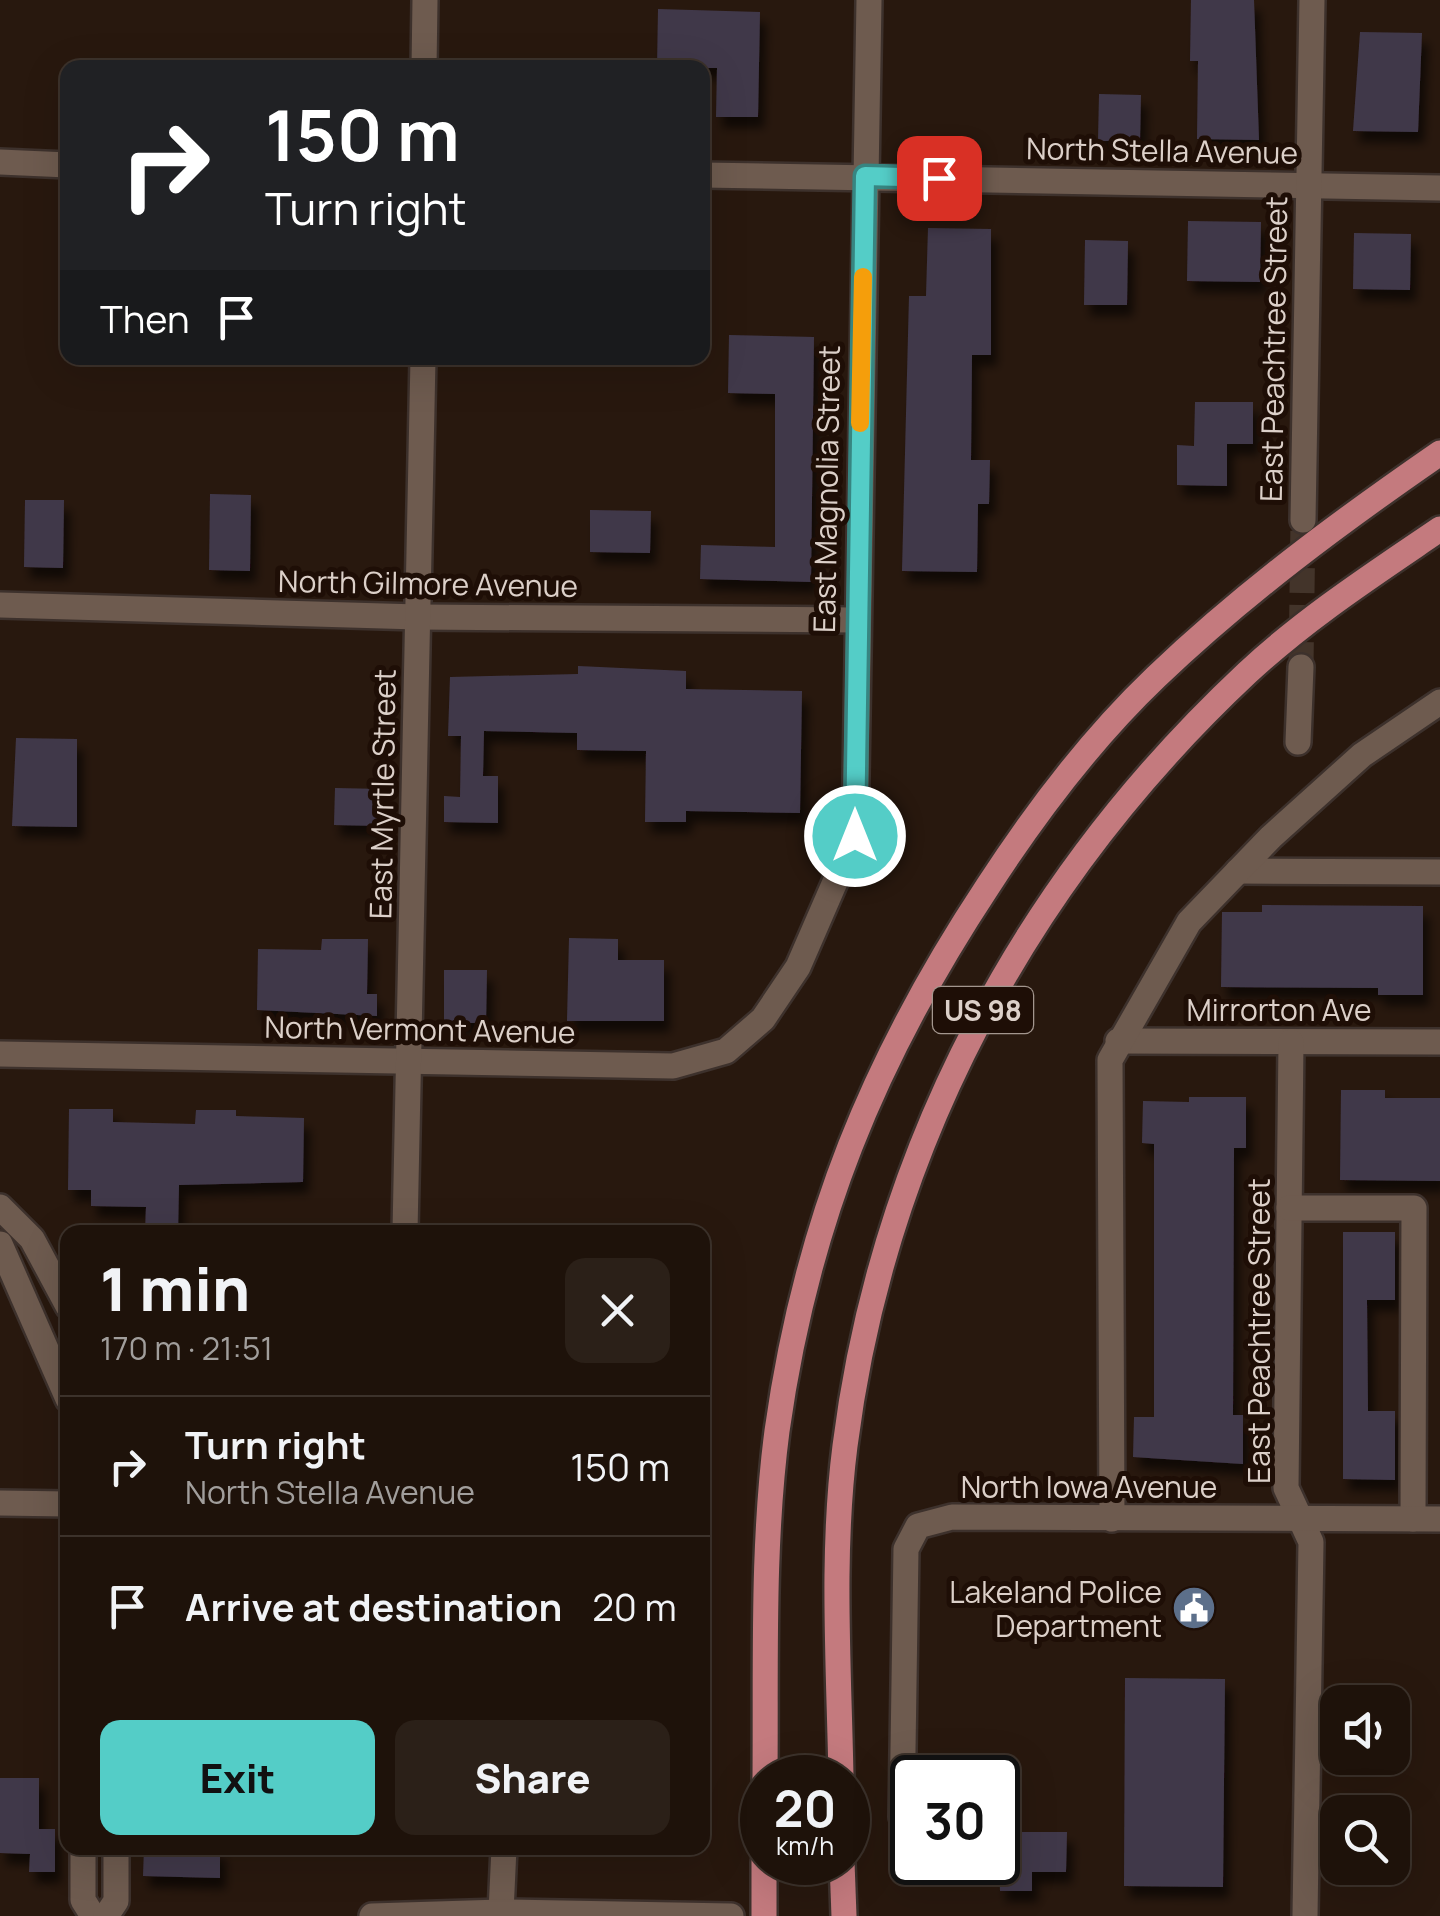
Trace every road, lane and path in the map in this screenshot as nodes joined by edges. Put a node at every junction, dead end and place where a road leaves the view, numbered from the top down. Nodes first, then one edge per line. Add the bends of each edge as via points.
1 (425, 0) edge
2 (868, 0) edge
3 (1312, 0) edge
4 (424, 60) edge
5 (0, 162) edge
6 (60, 165) edge
7 (710, 175) edge
8 (865, 176) junction
9 (1308, 185) junction
10 (1440, 188) edge
11 (422, 365) edge
12 (1440, 453) edge
13 (1303, 520) tunnel mouth
14 (1440, 528) edge
15 (0, 605) edge
16 (418, 616) junction
17 (856, 620) junction
18 (1301, 667) tunnel mouth
19 (1440, 702) edge
20 (1298, 742) dead end
21 (1238, 871) junction
22 (1440, 872) edge
23 (798, 967) joint
24 (1118, 1041) junction
25 (1291, 1042) junction
26 (1440, 1042) edge
27 (0, 1054) edge
28 (408, 1062) junction
29 (0, 1207) edge
30 (1290, 1208) junction
31 (405, 1225) edge
32 (0, 1244) edge
33 (60, 1291) edge
34 (60, 1381) edge
35 (0, 1503) edge
36 (60, 1504) edge
37 (1112, 1519) junction
38 (1300, 1519) junction
39 (1413, 1519) junction
40 (1440, 1519) edge
41 (765, 1755) edge
42 (841, 1755) edge
43 (903, 1755) edge
44 (83, 1855) edge
45 (116, 1855) edge
46 (504, 1855) edge
47 (764, 1885) edge
48 (843, 1885) edge
49 (501, 1912) junction
50 (93, 1916) edge
51 (106, 1916) edge
52 (372, 1916) edge
53 (732, 1916) edge
54 (764, 1916) edge
55 (844, 1916) edge
56 (1305, 1916) edge

1 - 4 street
2 - 8 street, East Magnolia Street
3 - 9 street, East Peachtree Street
5 - 6 street
7 - 8 street, North Stella Avenue
8 - 9 street, North Stella Avenue
8 - 17 street, East Magnolia Street
9 - 10 street, North Stella Avenue
9 - 13 street, East Peachtree Street
11 - 16 street, East Myrtle Street
12 - 41 main road, US 98 via 1300,552 1130,706 1022,834 913,1007 834,1183 782,1399 770,1494
14 - 42 main road, US 98 via 1328,606 1170,749 1042,909 947,1082 907,1177 855,1376 837,1543
15 - 16 street, North Gilmore Avenue
16 - 17 street, North Gilmore Avenue
16 - 28 street, East Myrtle Street
17 - 23 street, East Magnolia Street via 855,836
18 - 20 street
19 - 21 street via 1362,755
21 - 22 street
21 - 24 street via 1189,922
23 - 28 street, North Vermont Avenue via 763,1019 726,1051 674,1066
24 - 25 street, Mirrorton Ave
24 - 37 street via 1108,1088
25 - 26 street, Mirrorton Ave
25 - 30 street, East Peachtree Street
27 - 28 street, North Vermont Avenue
28 - 31 street, East Myrtle Street
29 - 33 street via 32,1239
30 - 38 street, East Peachtree Street via 1286,1488
30 - 39 street via 1414,1208
32 - 34 street
35 - 36 street
37 - 38 street, North Iowa Avenue
37 - 43 street, North Iowa Avenue via 952,1517 918,1526 906,1549
38 - 39 street, North Iowa Avenue
38 - 56 street, East Peachtree Street via 1311,1542
39 - 40 street, North Iowa Avenue
44 - 50 street via 83,1900
45 - 51 street via 116,1901
46 - 49 street
47 - 54 main road
48 - 55 main road
49 - 52 street
49 - 53 street

